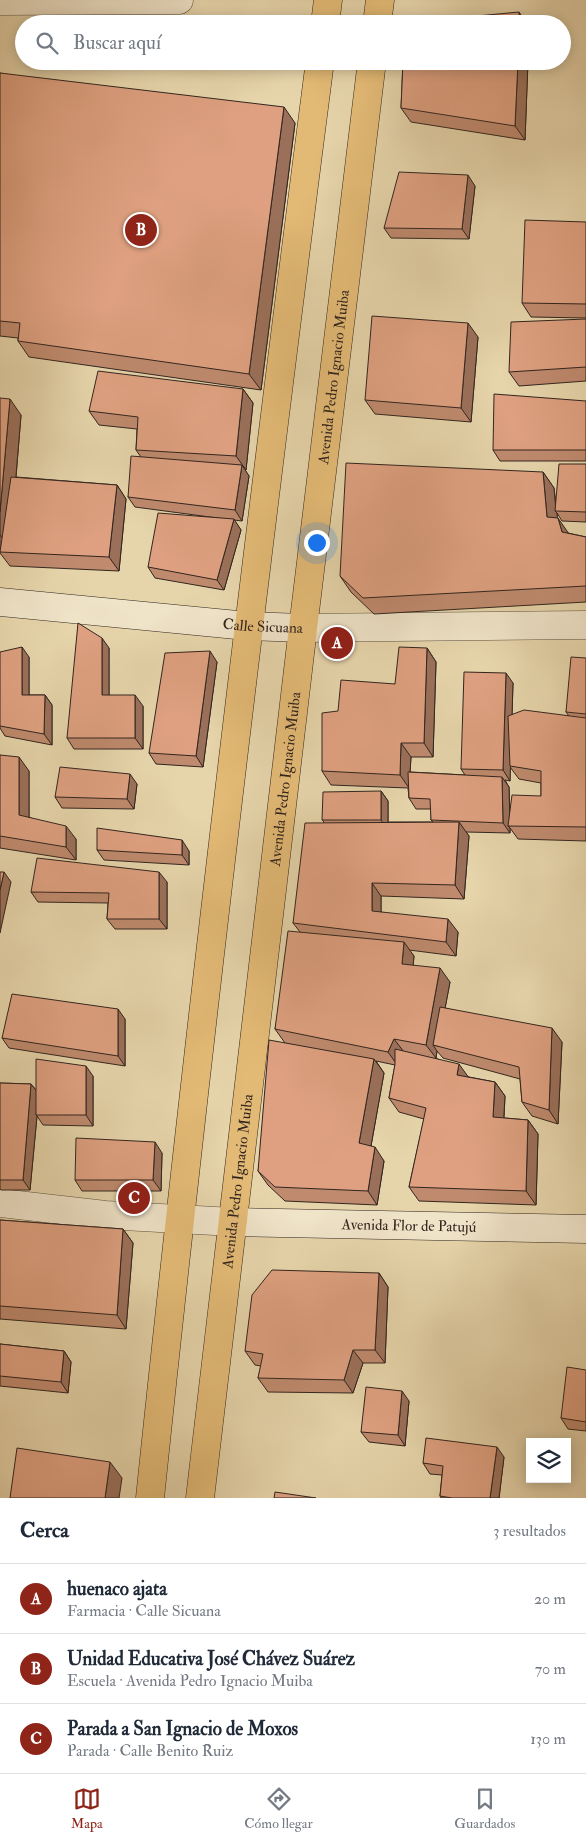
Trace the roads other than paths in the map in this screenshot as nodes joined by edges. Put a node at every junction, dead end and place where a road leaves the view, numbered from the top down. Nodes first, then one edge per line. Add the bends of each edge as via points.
1 (178, 0) edge
2 (328, 0) edge
3 (380, 0) edge
4 (0, 1) edge
5 (326, 15) edge
6 (378, 15) edge
7 (319, 70) edge
8 (371, 70) edge
9 (0, 602) edge
10 (586, 625) edge
11 (247, 626) junction
12 (303, 628) junction
13 (0, 1203) edge
14 (179, 1219) junction
15 (233, 1222) junction
16 (586, 1230) edge
17 (150, 1498) edge
18 (200, 1498) edge

1 - 4 street
2 - 5 main road
3 - 6 main road
7 - 11 main road
8 - 12 main road, Avenida Pedro Ignacio Muiba
9 - 11 street, Calle Sicuana
10 - 12 street, Calle Sicuana
11 - 12 street, Calle Sicuana
11 - 14 main road
12 - 15 main road, Avenida Pedro Ignacio Muiba
13 - 14 street, Avenida Flor de Patujú
14 - 15 street, Avenida Flor de Patujú
14 - 17 main road
15 - 16 street, Avenida Flor de Patujú
15 - 18 main road, Avenida Pedro Ignacio Muiba

